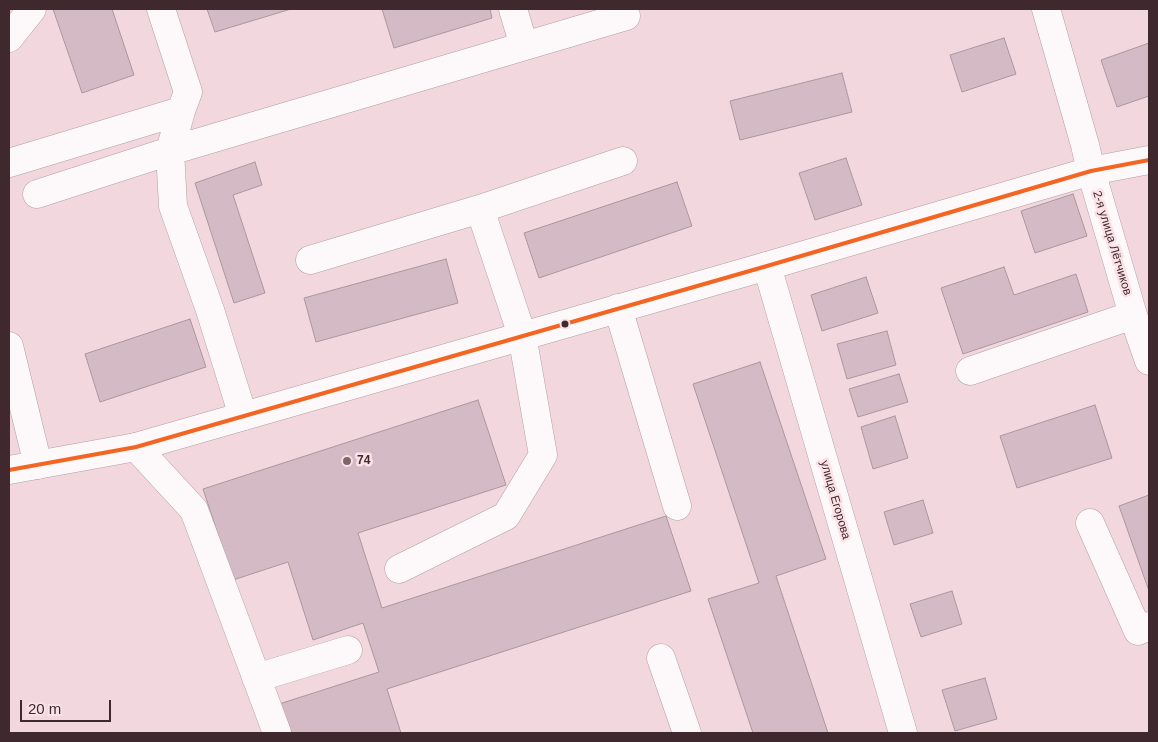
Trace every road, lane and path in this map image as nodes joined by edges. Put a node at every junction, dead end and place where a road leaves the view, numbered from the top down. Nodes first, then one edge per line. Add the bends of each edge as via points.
1 (32, 9) edge
2 (161, 9) edge
3 (513, 9) edge
4 (1046, 9) edge
5 (626, 16) dead end
6 (9, 38) edge
7 (524, 46) junction
8 (181, 111) junction
9 (170, 151) junction
10 (1149, 160) edge
11 (623, 161) dead end
12 (9, 163) edge
13 (1091, 172) junction
14 (37, 194) dead end
15 (480, 209) junction
16 (310, 260) dead end
17 (767, 266) junction
18 (618, 308) junction
19 (1134, 315) junction
20 (522, 335) junction
21 (9, 346) edge
22 (1149, 362) edge
23 (970, 371) dead end
24 (243, 416) junction
25 (136, 447) junction
26 (38, 465) junction
27 (9, 470) edge
28 (677, 506) dead end
29 (1090, 523) dead end
30 (399, 569) dead end
31 (1149, 626) edge
32 (348, 650) dead end
33 (662, 658) dead end
34 (256, 678) junction
35 (277, 733) edge
36 (687, 733) edge
37 (903, 733) edge

1 - 6 main road
2 - 8 main road via 188,92
3 - 7 main road
4 - 13 main road, 2-я улица Лётчиков
5 - 7 main road
7 - 9 main road
8 - 9 main road
8 - 12 main road
9 - 14 main road
9 - 24 main road via 173,206
10 - 13 main road
11 - 15 main road
13 - 17 main road
13 - 19 main road, 2-я улица Лётчиков
15 - 16 main road
15 - 20 main road
17 - 18 main road
17 - 37 main road, улица Егорова
18 - 20 main road
18 - 28 main road
19 - 22 main road, 2-я улица Лётчиков
19 - 23 main road
20 - 24 main road
20 - 30 main road via 543,455 506,516
21 - 26 main road
24 - 25 main road
25 - 26 main road
25 - 34 main road via 194,510
26 - 27 main road
29 - 31 main road via 1138,631
32 - 34 main road
33 - 36 main road
34 - 35 main road

